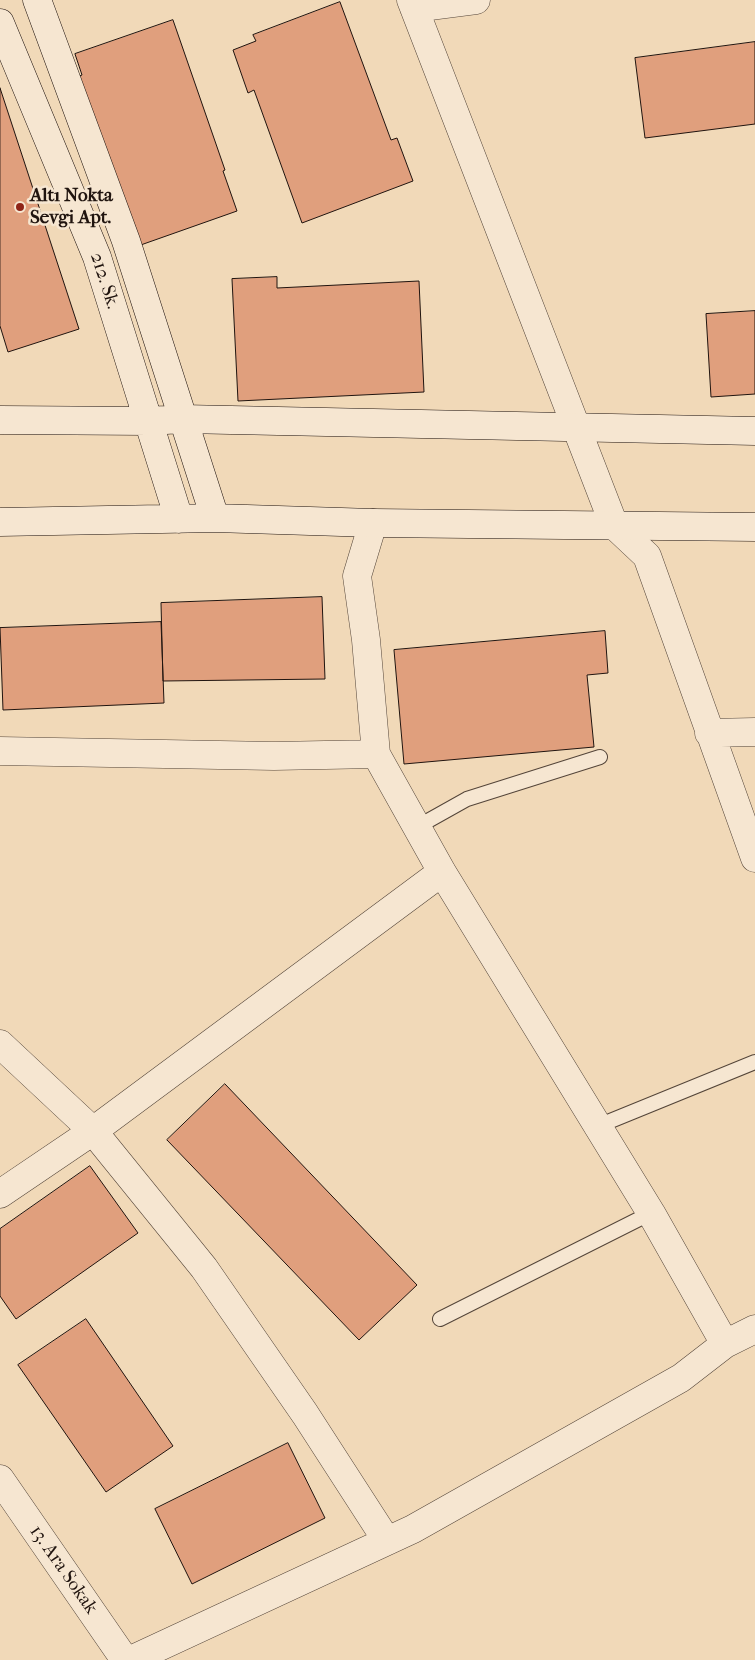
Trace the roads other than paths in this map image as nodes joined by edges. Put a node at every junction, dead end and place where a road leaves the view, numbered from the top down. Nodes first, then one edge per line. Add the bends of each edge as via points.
1 (37, 0) edge
2 (476, 0) edge
3 (413, 4) edge
4 (0, 23) edge
5 (183, 419) junction
6 (0, 420) edge
7 (148, 421) junction
8 (577, 428) junction
9 (755, 431) edge
10 (215, 518) junction
11 (179, 519) junction
12 (0, 522) edge
13 (373, 523) junction
14 (614, 525) junction
15 (755, 527) edge
16 (755, 732) edge
17 (709, 733) junction
18 (0, 751) edge
19 (376, 754) junction
20 (600, 757) dead end
21 (417, 826) junction
22 (755, 858) edge
23 (442, 872) junction
24 (0, 1044) edge
25 (755, 1062) edge
26 (598, 1126) junction
27 (93, 1131) junction
28 (0, 1194) edge
29 (651, 1213) junction
30 (440, 1319) dead end
31 (755, 1328) edge
32 (725, 1344) junction
33 (0, 1479) edge
34 (387, 1541) junction
35 (125, 1660) edge
36 (131, 1660) edge

1 - 5 street via 126,241
2 - 3 street
3 - 8 street
4 - 7 street, 212. Sk. via 97,257
5 - 7 street
5 - 8 street
5 - 10 street
6 - 7 street
7 - 11 street, 212. Sk.
8 - 9 street
8 - 14 street
10 - 11 street
10 - 13 street
11 - 12 street
13 - 14 street
13 - 19 street via 357,576
14 - 15 street
14 - 17 street via 647,556
16 - 17 street
17 - 22 street
18 - 19 street via 274,756
19 - 21 street
20 - 21 lane via 466,799
21 - 23 street
23 - 26 street
23 - 27 street
24 - 27 street
25 - 26 lane
26 - 29 street
27 - 28 street
27 - 34 street via 204,1268 305,1414
29 - 30 lane
29 - 32 street
31 - 32 street
32 - 34 street via 681,1378
33 - 35 street, 13. Ara Sokak
34 - 36 street

